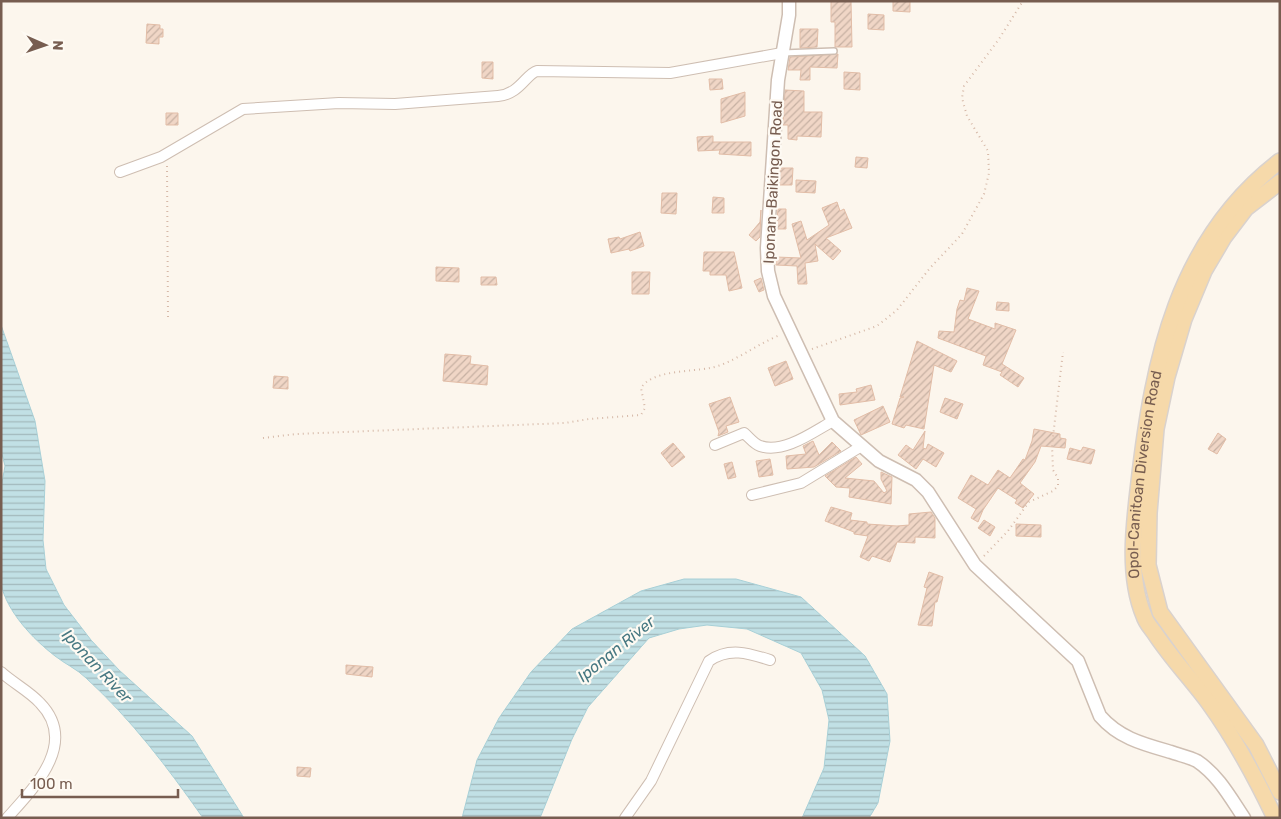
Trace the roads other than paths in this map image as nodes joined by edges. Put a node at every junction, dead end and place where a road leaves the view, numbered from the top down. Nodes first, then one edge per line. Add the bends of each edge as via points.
1 (789, 1) edge
2 (834, 51) dead end
3 (782, 53) junction
4 (1280, 161) edge
5 (120, 172) dead end
6 (1280, 182) edge
7 (833, 421) junction
8 (715, 445) dead end
9 (860, 447) junction
10 (752, 495) dead end
11 (770, 660) dead end
12 (1, 672) edge
13 (1280, 792) edge
14 (7, 818) edge
15 (626, 818) edge
16 (1244, 818) edge
17 (1274, 818) edge

1 - 3 street, Iponan-Baikingon Road
2 - 3 lane
3 - 5 street via 670,73 537,71 521,86 498,96 395,104 339,103 243,109 167,154
3 - 7 street, Iponan-Baikingon Road via 768,271 789,332
4 - 17 main road, Opol-Canitoan Diversion Road via 1259,177 1213,230 1172,314 1144,427 1132,566 1144,616 1171,658 1226,728 1258,781
6 - 13 main road, Opol-Canitoan Diversion Road via 1246,208 1224,237 1204,272 1184,319 1156,429 1148,565 1160,612 1256,745
7 - 8 street via 791,443 758,446 744,433
7 - 9 street, Iponan-Baikingon Road
9 - 10 street via 801,483
9 - 16 street, Iponan-Baikingon Road via 916,480 928,492 975,564 1078,661 1100,716 1114,730 1130,740 1197,762 1217,779
11 - 15 street via 730,652 718,654 709,661 651,781
12 - 14 street via 42,704 54,726 55,736 51,762

